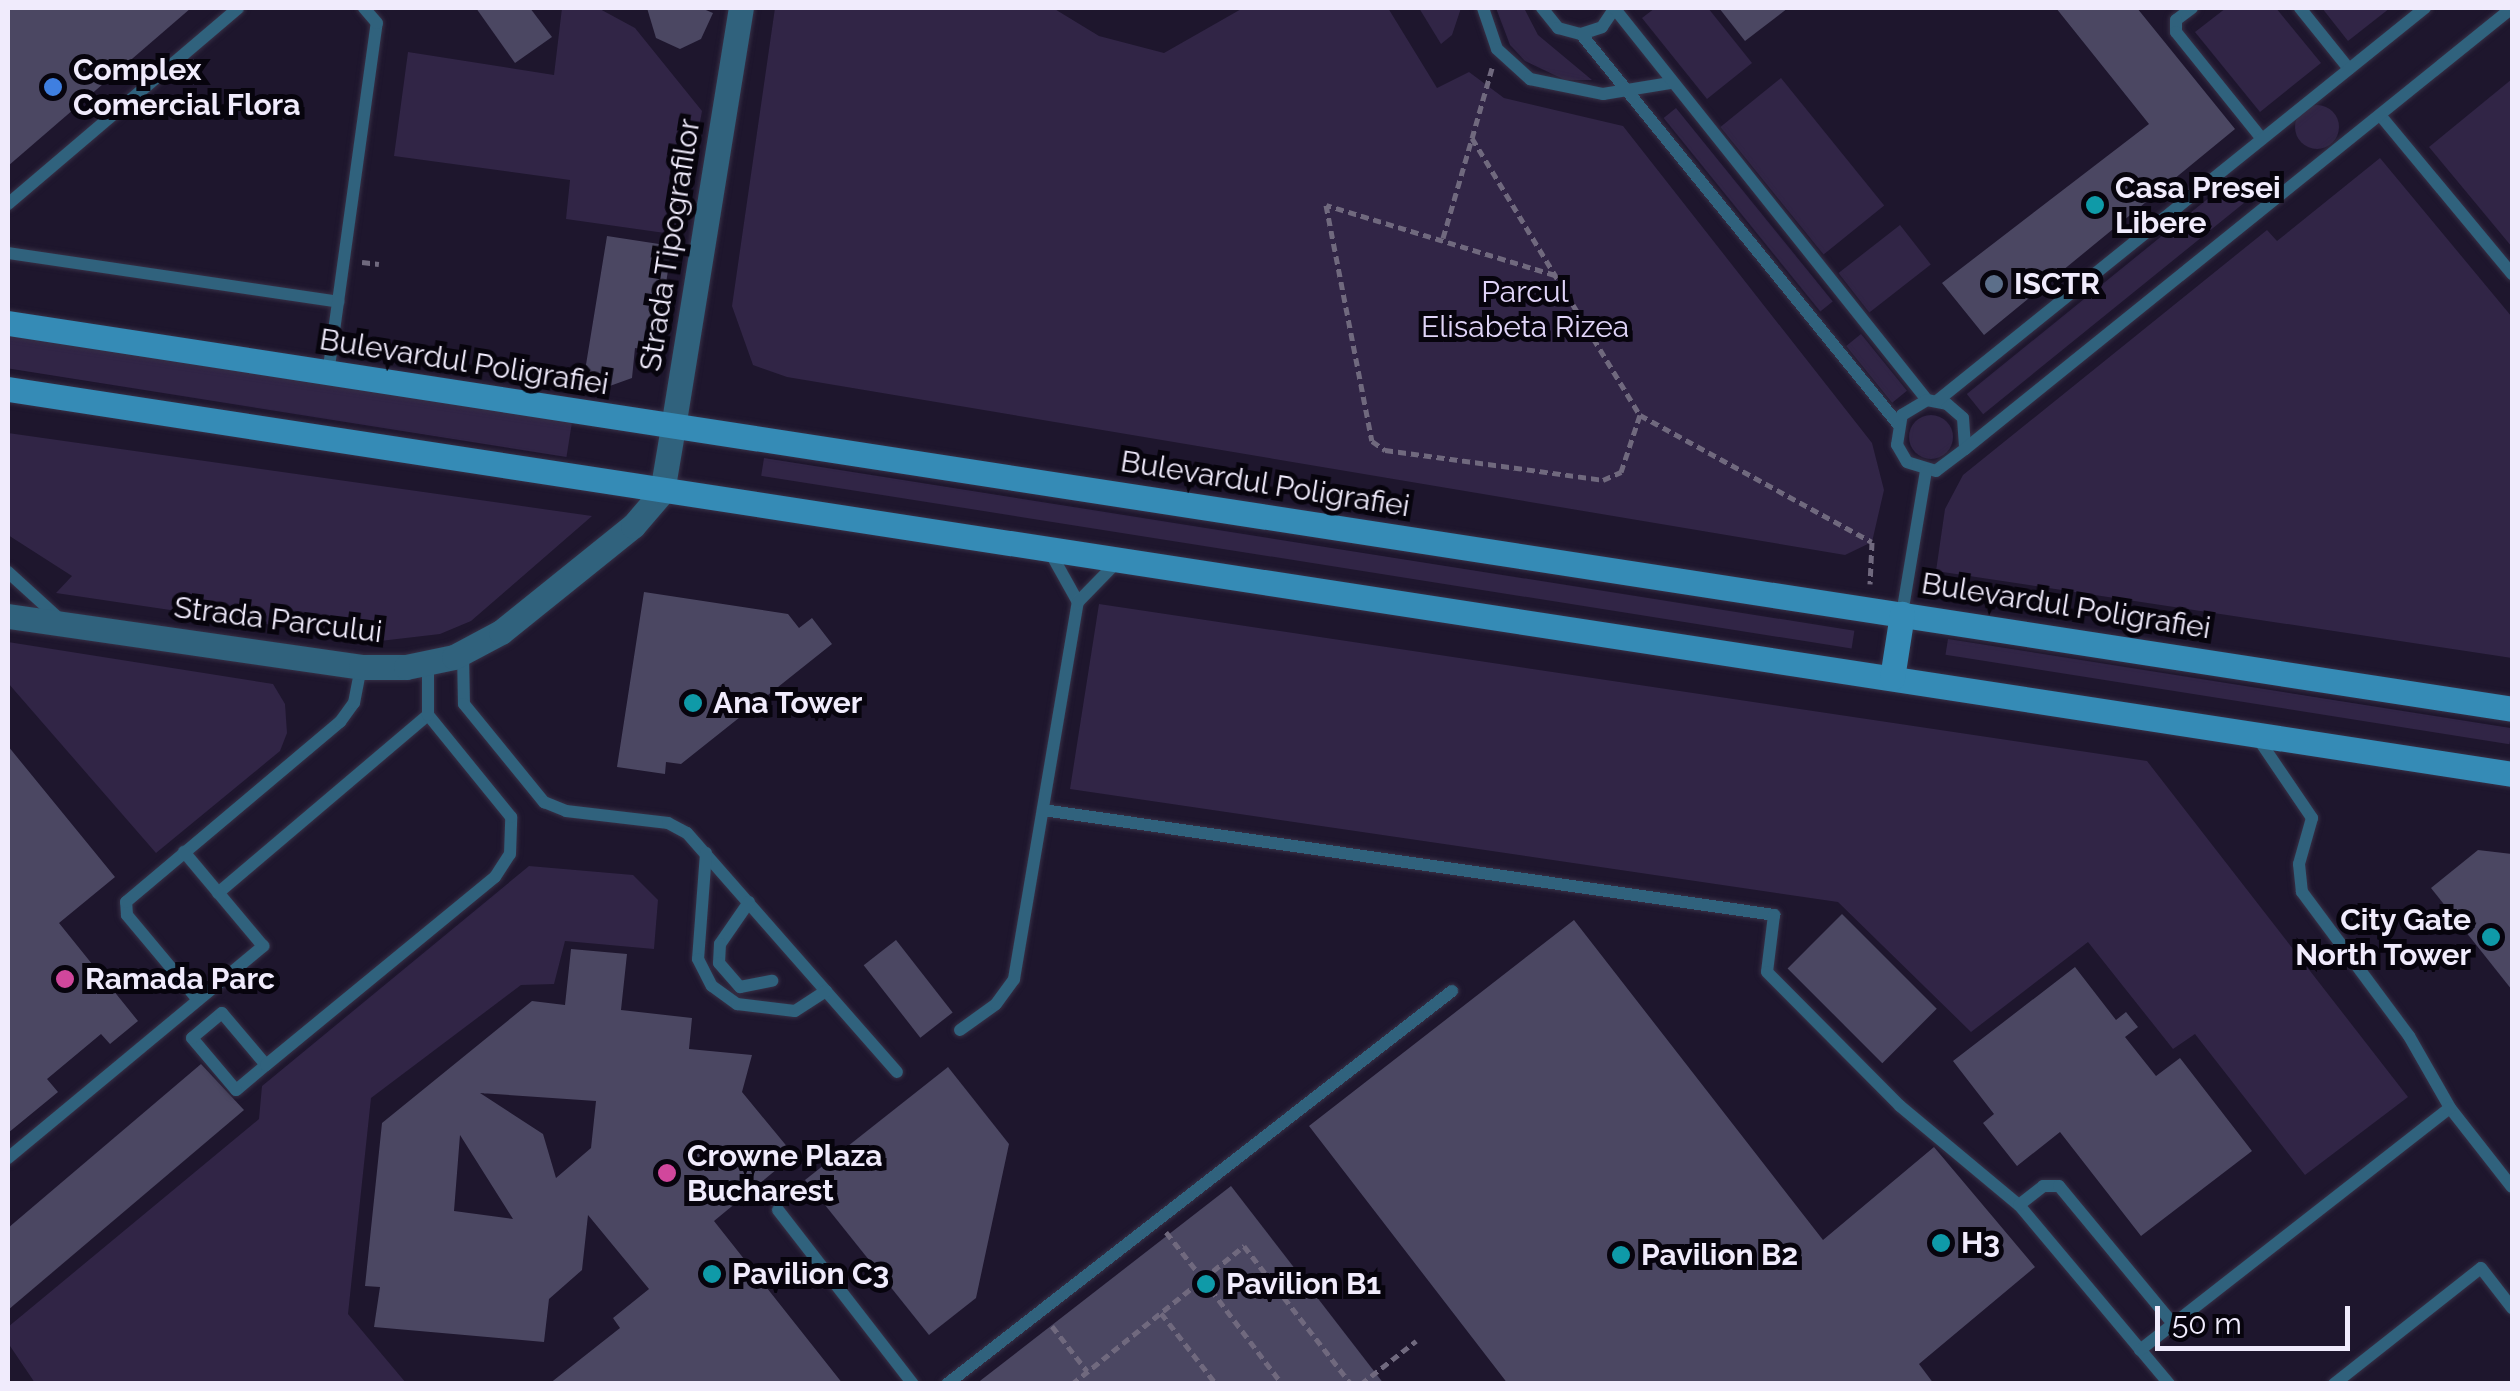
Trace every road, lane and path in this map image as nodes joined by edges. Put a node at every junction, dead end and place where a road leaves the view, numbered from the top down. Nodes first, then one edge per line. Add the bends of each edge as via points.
1 (238, 8) edge
2 (364, 8) edge
3 (741, 8) edge
4 (1484, 8) edge
5 (1542, 8) edge
6 (1615, 8) edge
7 (2192, 8) edge
8 (2300, 8) edge
9 (2425, 8) edge
10 (2512, 8) edge
11 (1581, 34) junction
12 (1497, 48) junction
13 (2349, 68) junction
14 (1670, 82) junction
15 (1628, 92) junction
16 (2380, 116) junction
17 (1472, 138) junction
18 (2262, 139) junction
19 (8, 204) edge
20 (1443, 238) junction
21 (8, 253) edge
22 (2512, 274) edge
23 (1555, 275) junction
24 (338, 302) junction
25 (8, 323) edge
26 (328, 374) junction
27 (8, 388) edge
28 (1932, 400) junction
29 (1640, 416) junction
30 (1898, 424) junction
31 (673, 427) junction
32 (1965, 449) junction
33 (1926, 471) junction
34 (662, 492) junction
35 (1050, 550) junction
36 (1118, 561) junction
37 (8, 572) edge
38 (1868, 592) dead end
39 (1078, 602) junction
40 (1902, 614) junction
41 (8, 616) edge
42 (65, 624) junction
43 (463, 653) junction
44 (428, 664) junction
45 (361, 666) junction
46 (1892, 678) junction
47 (2512, 709) edge
48 (428, 716) junction
49 (2255, 735) junction
50 (2512, 774) edge
51 (1042, 810) junction
52 (184, 852) junction
53 (706, 853) junction
54 (218, 892) junction
55 (748, 902) junction
56 (772, 981) dead end
57 (1452, 991) dead end
58 (826, 992) junction
59 (198, 1000) junction
60 (960, 1030) dead end
61 (266, 1066) junction
62 (897, 1072) dead end
63 (2450, 1108) junction
64 (8, 1158) edge
65 (2512, 1187) edge
66 (2019, 1205) junction
67 (778, 1210) dead end
68 (1157, 1220) junction
69 (1203, 1279) junction
70 (2512, 1308) edge
71 (1041, 1311) junction
72 (1161, 1312) junction
73 (2173, 1324) junction
74 (1416, 1342) dead end
75 (2140, 1350) junction
76 (1087, 1371) junction
77 (914, 1384) edge
78 (946, 1384) edge
79 (1072, 1384) edge
80 (1216, 1384) edge
81 (1282, 1384) edge
82 (1351, 1384) edge
83 (1361, 1384) edge
84 (2168, 1384) edge
85 (2334, 1384) edge

1 - 19 lane
2 - 24 lane via 377,23
3 - 31 street, Strada Tipografilor
4 - 12 lane
5 - 11 lane via 1558,28
6 - 11 lane via 1602,27
6 - 14 lane
7 - 18 lane via 2176,20 2176,32
8 - 13 lane
9 - 13 lane
10 - 16 lane
11 - 15 lane
12 - 15 lane via 1550,88
12 - 17 path
13 - 18 lane
14 - 15 lane
14 - 28 lane
15 - 30 lane
16 - 22 lane
16 - 32 lane
17 - 20 path
17 - 23 path
18 - 28 lane
20 - 23 path
20 - 29 path via 1332,202 1325,208 1368,431 1378,448 1603,480 1621,472
21 - 24 lane
23 - 29 path
24 - 26 lane
25 - 26 main road, Bulevardul Poligrafiei
26 - 31 main road, Bulevardul Poligrafiei
27 - 34 main road
28 - 30 lane via 1909,408
28 - 32 lane via 1962,418
29 - 38 path via 1872,542
30 - 33 lane via 1901,454
31 - 34 street, Strada Tipografilor
31 - 40 main road, Bulevardul Poligrafiei
32 - 33 lane via 1945,469
33 - 40 lane
34 - 35 main road
34 - 43 street, Strada Parcului via 618,540 501,632
35 - 36 main road
35 - 39 lane
36 - 39 lane
36 - 46 main road
37 - 42 lane
39 - 51 lane
40 - 46 main road
40 - 47 main road, Bulevardul Poligrafiei
41 - 42 street, Strada Parcului
42 - 45 street, Strada Parcului
43 - 44 street, Strada Parcului
43 - 53 lane via 464,704 544,802 566,811 668,823
44 - 45 street, Strada Parcului
44 - 48 lane
45 - 52 lane via 348,715
46 - 49 main road
48 - 54 lane
48 - 61 lane via 511,817 510,854 495,877
49 - 50 main road
49 - 63 lane via 2312,818 2299,864 2302,892 2409,1036
51 - 60 lane via 1014,979 996,1004
51 - 66 lane via 1774,915 1766,972 1900,1106
52 - 54 lane
52 - 59 lane via 131,896 126,910
53 - 55 lane
53 - 58 lane via 698,959 712,986 737,1004 794,1010
54 - 59 lane via 263,946
55 - 56 lane via 720,944 719,963 740,988
55 - 58 lane
57 - 68 lane
58 - 62 lane
59 - 64 lane
61 - 61 lane via 222,1013 192,1038 236,1090
63 - 65 lane
63 - 73 lane
66 - 73 lane via 2043,1186 2059,1186
66 - 75 lane
67 - 77 lane
68 - 69 path
68 - 71 lane
69 - 72 path
69 - 81 path
69 - 82 path via 1244,1246
70 - 85 lane via 2481,1268
71 - 76 path
71 - 78 lane
72 - 76 path
72 - 80 path
73 - 75 lane
74 - 83 path
75 - 84 lane
76 - 79 path

